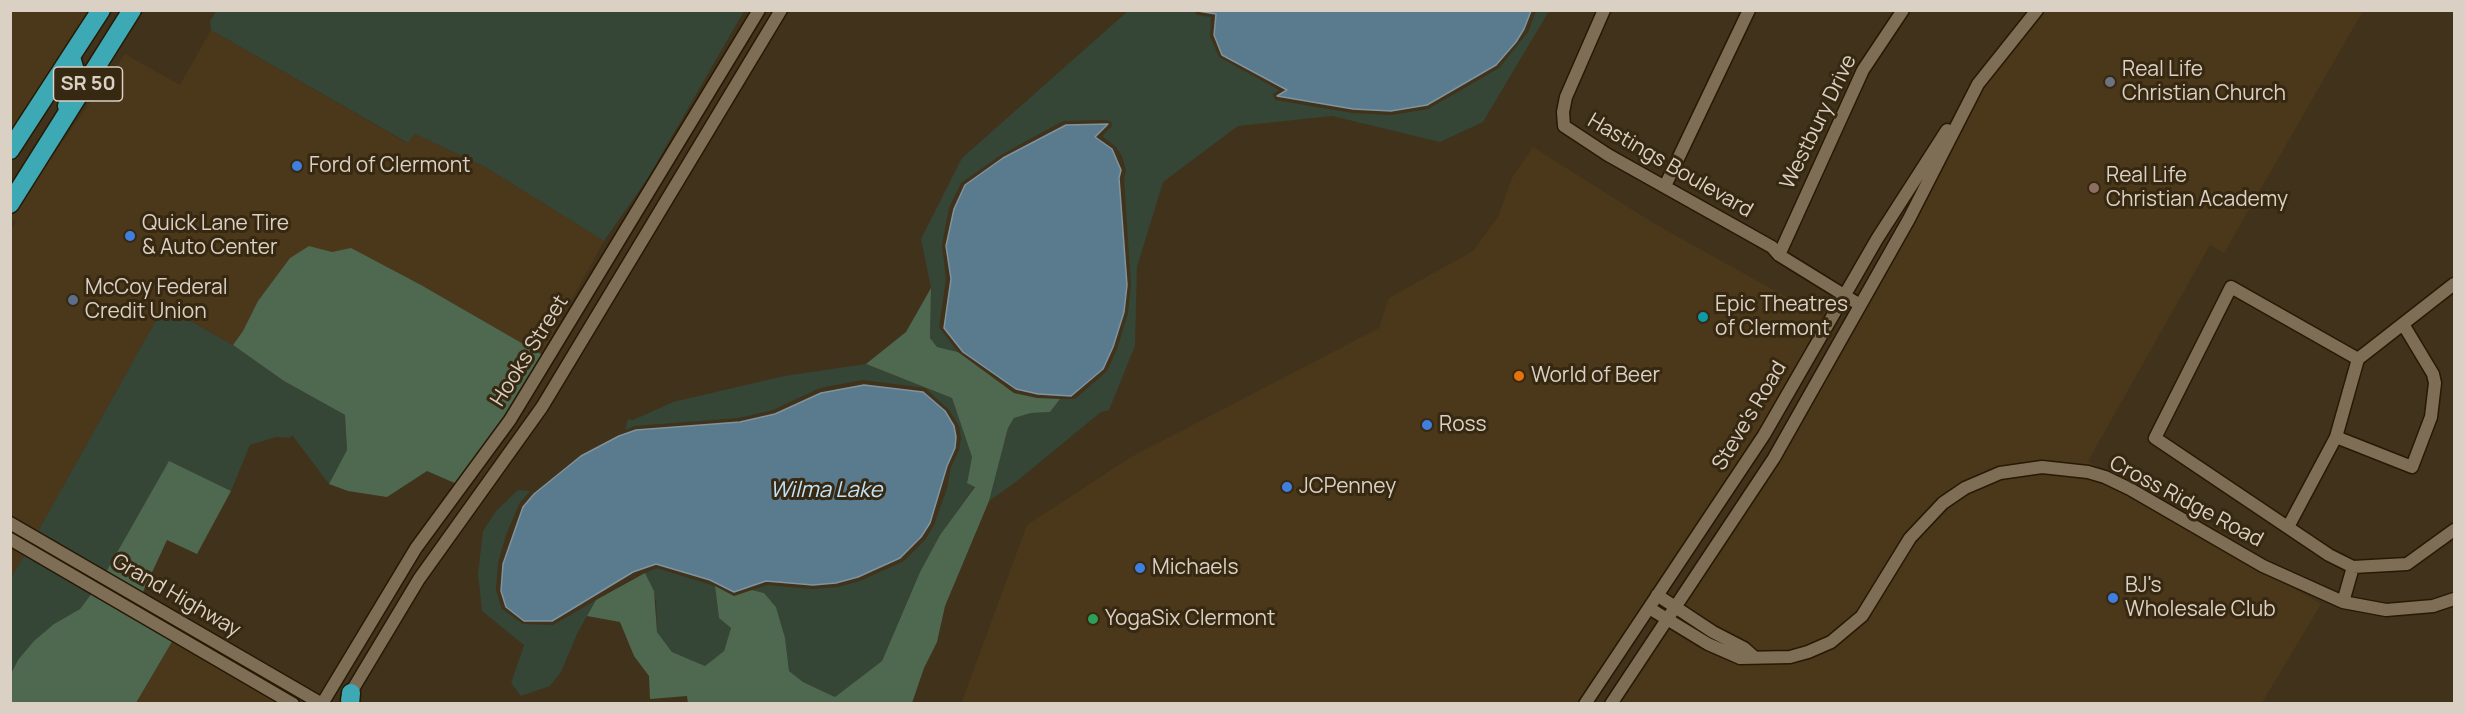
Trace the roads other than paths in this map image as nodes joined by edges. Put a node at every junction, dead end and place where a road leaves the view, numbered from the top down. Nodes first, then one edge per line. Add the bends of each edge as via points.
1 (132, 10) edge
2 (759, 10) edge
3 (781, 10) edge
4 (1604, 10) edge
5 (1749, 10) edge
6 (1903, 10) edge
7 (2037, 10) edge
8 (99, 13) edge
9 (71, 57) junction
10 (98, 68) junction
11 (708, 95) junction
12 (725, 105) junction
13 (1961, 114) junction
14 (60, 128) junction
15 (12, 148) edge
16 (1665, 186) junction
17 (10, 204) edge
18 (1779, 255) junction
19 (2454, 284) edge
20 (1844, 296) junction
21 (1860, 305) junction
22 (2403, 324) junction
23 (2358, 359) junction
24 (2337, 437) junction
25 (10, 523) edge
26 (2288, 527) junction
27 (2454, 530) edge
28 (10, 539) edge
29 (2354, 567) junction
30 (1657, 595) junction
31 (2454, 599) edge
32 (2343, 602) junction
33 (1676, 607) junction
34 (1649, 608) junction
35 (1667, 620) junction
36 (1753, 656) junction
37 (346, 701) edge
38 (322, 703) edge
39 (293, 704) edge
40 (1585, 704) edge
41 (1611, 704) edge

1 - 10 highway, SR 50
2 - 11 street, Hooks Street
3 - 12 street, Hooks Street
4 - 16 street, Hastings Boulevard via 1566,97 1564,126
5 - 16 street
6 - 18 street, Westbury Drive via 1863,70
7 - 13 street, Steve's Road via 1978,84
8 - 9 highway, SR 50
8 - 10 highway via 90,51
9 - 14 highway via 75,71 73,88
9 - 15 highway, SR 50
10 - 14 highway, SR 50
11 - 12 street
11 - 38 street, Hooks Street via 510,420 416,548
12 - 37 street, Hooks Street via 542,407 419,579
13 - 20 street, Steve's Road via 1883,229
13 - 21 street, Steve's Road
14 - 17 highway, SR 50
16 - 18 street, Hastings Boulevard via 1772,247
18 - 20 street, Hastings Boulevard
19 - 22 street
20 - 21 street, Hastings Boulevard
20 - 30 street, Steve's Road via 1764,435
21 - 33 street, Steve's Road via 1774,458
22 - 23 street
22 - 24 street via 2435,383 2431,417 2412,467
23 - 24 street
23 - 26 street via 2231,287 2155,438
24 - 26 street
25 - 38 street, Grand Highway
26 - 29 street
27 - 29 street via 2407,564
28 - 39 street, Grand Highway
29 - 32 street
30 - 33 street
30 - 34 street, Steve's Road
31 - 32 street, Cross Ridge Road via 2433,606 2386,610
32 - 36 street, Cross Ridge Road via 2263,566 2105,477 2042,467 2017,469 1983,480 1935,509 1910,538 1862,616 1831,642 1790,657
33 - 35 street, Steve's Road
33 - 36 street
34 - 35 street, Cross Ridge Road
34 - 40 street, Steve's Road
35 - 36 street, Cross Ridge Road via 1722,652 1740,658
35 - 41 street, Steve's Road

